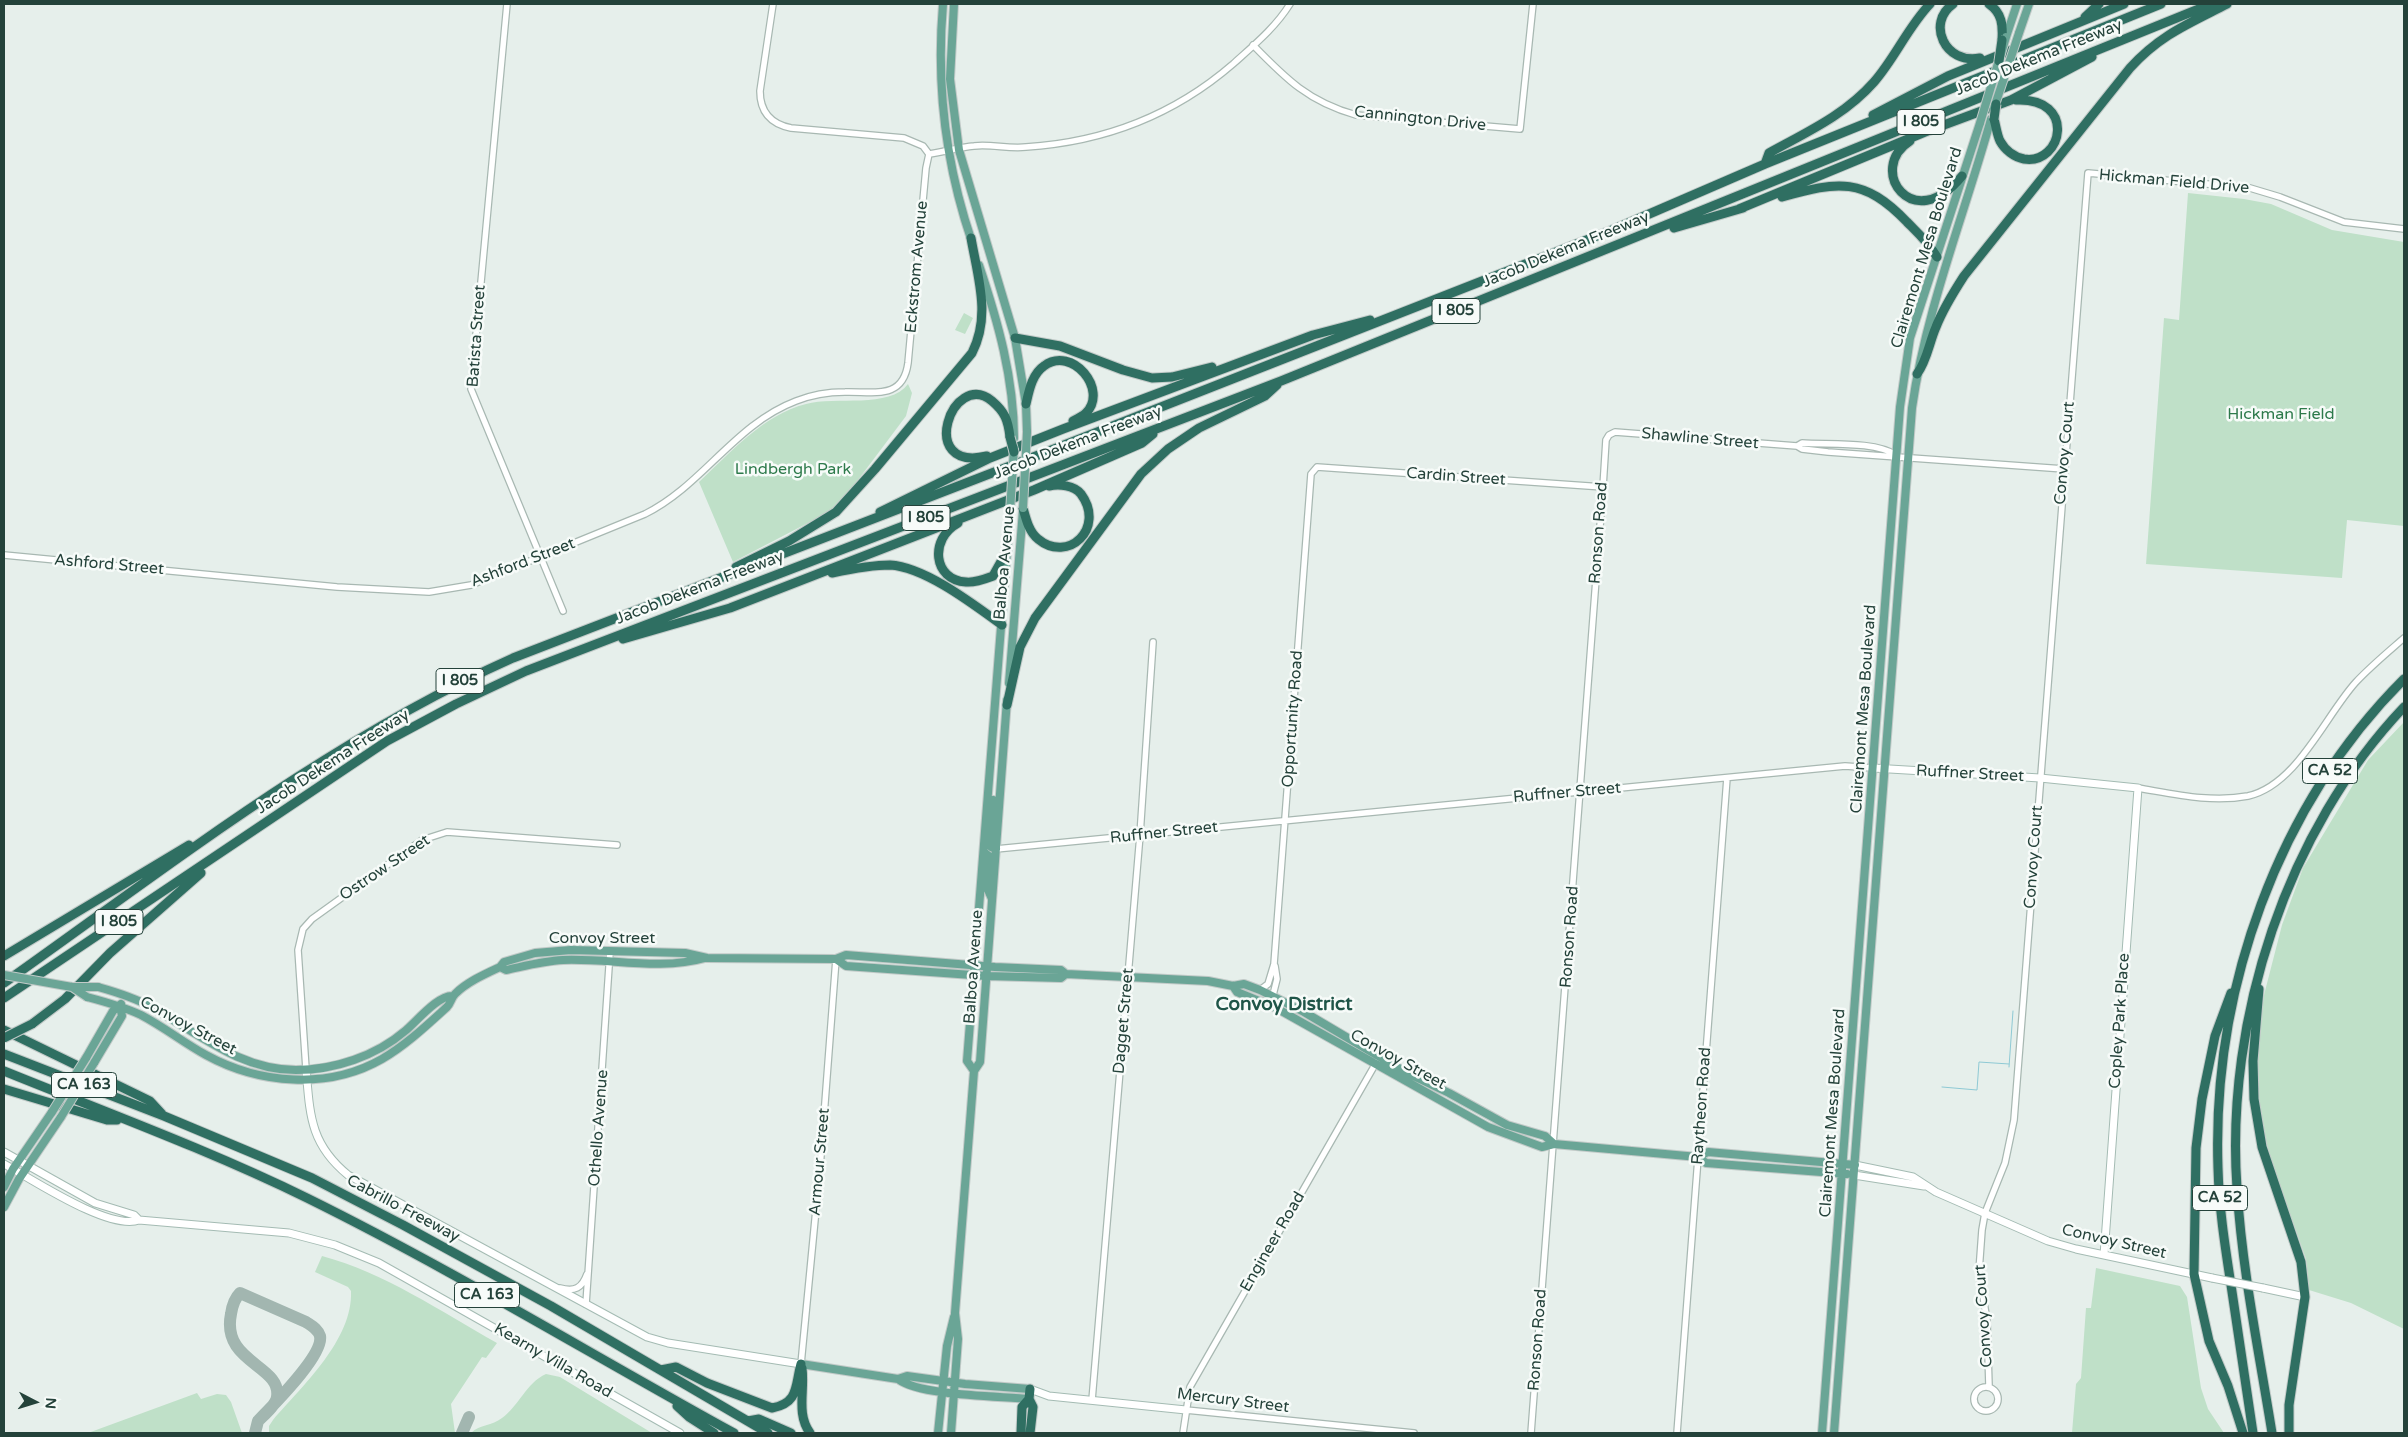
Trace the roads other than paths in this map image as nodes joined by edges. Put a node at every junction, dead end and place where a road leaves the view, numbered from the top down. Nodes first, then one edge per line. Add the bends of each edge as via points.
1 (507, 4) edge
2 (773, 4) edge
3 (943, 4) edge
4 (954, 4) edge
5 (1290, 4) edge
6 (1533, 4) edge
7 (1930, 4) edge
8 (1953, 4) edge
9 (1989, 4) edge
10 (2017, 4) edge
11 (2029, 4) edge
12 (2099, 4) edge
13 (2124, 4) edge
14 (2161, 4) edge
15 (2210, 4) edge
16 (2227, 4) edge
17 (2063, 29) junction
18 (2004, 39) junction
19 (2122, 40) junction
20 (1254, 45) junction
21 (1998, 58) junction
22 (2011, 100) junction
23 (1996, 104) joint
24 (1992, 119) junction
25 (1925, 132) junction
26 (1838, 135) junction
27 (958, 150) junction
28 (947, 152) junction
29 (929, 154) junction
30 (1765, 164) junction
31 (2088, 173) joint
32 (1962, 176) junction
33 (1739, 209) junction
34 (2404, 229) edge
35 (971, 238) junction
36 (1630, 240) junction
37 (1937, 257) junction
38 (1404, 312) junction
39 (1015, 338) junction
40 (1258, 355) junction
41 (1917, 374) junction
42 (904, 378) joint
43 (1281, 381) junction
44 (1026, 404) junction
45 (1161, 427) junction
46 (1063, 429) junction
47 (1012, 438) junction
48 (1606, 440) joint
49 (1011, 452) junction
50 (1896, 455) junction
51 (1907, 456) junction
52 (2064, 469) junction
53 (1311, 474) joint
54 (1602, 487) junction
55 (1034, 490) junction
56 (1023, 508) junction
57 (984, 509) junction
58 (825, 538) junction
59 (1007, 551) junction
60 (4, 555) edge
61 (540, 557) junction
62 (815, 576) junction
63 (694, 589) junction
64 (563, 611) dead end
65 (1002, 625) junction
66 (2404, 638) edge
67 (1153, 642) dead end
68 (570, 654) junction
69 (2404, 679) edge
70 (1007, 705) junction
71 (2404, 707) edge
72 (1874, 768) junction
73 (1884, 769) junction
74 (991, 771) junction
75 (1727, 778) junction
76 (2040, 778) junction
77 (2138, 788) junction
78 (1581, 792) junction
79 (246, 812) junction
80 (1285, 821) junction
81 (1140, 835) junction
82 (234, 844) junction
83 (617, 845) dead end
84 (996, 849) junction
85 (984, 852) junction
86 (993, 901) junction
87 (553, 951) junction
88 (610, 952) junction
89 (4, 956) edge
90 (707, 958) junction
91 (836, 959) junction
92 (610, 962) junction
93 (2242, 962) junction
94 (1274, 964) junction
95 (974, 965) junction
96 (987, 966) junction
97 (2261, 966) junction
98 (500, 967) junction
99 (518, 968) junction
100 (1066, 974) junction
101 (4, 975) edge
102 (973, 975) junction
103 (986, 976) junction
104 (1127, 977) junction
105 (4, 983) edge
106 (72, 987) junction
107 (1235, 989) junction
108 (1260, 990) junction
109 (1273, 995) junction
110 (126, 996) junction
111 (453, 996) junction
112 (4, 998) edge
113 (120, 1006) junction
114 (4, 1030) edge
115 (4, 1038) edge
116 (4, 1054) edge
117 (1380, 1056) junction
118 (1375, 1064) junction
119 (306, 1069) junction
120 (4, 1071) edge
121 (974, 1071) junction
122 (306, 1080) junction
123 (4, 1089) edge
124 (1436, 1098) junction
125 (1475, 1108) junction
126 (164, 1116) junction
127 (1469, 1117) junction
128 (126, 1121) junction
129 (1507, 1125) junction
130 (1554, 1144) junction
131 (4, 1152) edge
132 (1698, 1157) junction
133 (19, 1160) junction
134 (4, 1164) edge
135 (1843, 1164) junction
136 (1855, 1164) junction
137 (29, 1165) junction
138 (13, 1169) junction
139 (23, 1174) junction
140 (1842, 1174) junction
141 (1854, 1175) junction
142 (1924, 1186) junction
143 (4, 1187) edge
144 (4, 1207) edge
145 (1985, 1213) junction
146 (139, 1220) junction
147 (2104, 1255) junction
148 (590, 1262) junction
149 (2194, 1274) junction
150 (552, 1285) junction
151 (2305, 1297) junction
152 (586, 1304) junction
153 (955, 1313) junction
154 (801, 1364) junction
155 (661, 1370) junction
156 (898, 1379) junction
157 (944, 1381) junction
158 (955, 1382) junction
159 (1988, 1386) junction
160 (1030, 1388) junction
161 (942, 1391) junction
162 (955, 1392) junction
163 (666, 1396) junction
164 (1049, 1396) junction
165 (1029, 1398) junction
166 (1092, 1400) junction
167 (1186, 1410) junction
168 (748, 1421) junction
169 (680, 1433) edge
170 (714, 1433) edge
171 (734, 1433) edge
172 (768, 1433) edge
173 (791, 1433) edge
174 (810, 1433) edge
175 (938, 1433) edge
176 (951, 1433) edge
177 (1021, 1433) edge
178 (1030, 1433) edge
179 (1183, 1433) edge
180 (1414, 1433) edge
181 (1531, 1433) edge
182 (1677, 1433) edge
183 (1822, 1433) edge
184 (1834, 1433) edge
185 (2243, 1433) edge
186 (2253, 1433) edge
187 (2272, 1433) edge
188 (2289, 1433) edge

1 - 61 street, Batista Street via 471,389
2 - 29 street via 760,91 760,103 767,116 791,128 904,138 925,147
3 - 28 main road via 940,83
4 - 27 main road, Balboa Avenue via 950,79
5 - 20 street via 1272,29
6 - 20 street, Cannington Drive via 1520,129 1365,116 1335,109 1290,83
7 - 30 highway via 1875,81 1851,105 1829,121 1769,153
8 - 21 highway via 1944,12 1940,32 1948,49 1958,58 1969,60
9 - 18 highway via 2003,22
10 - 18 main road
11 - 23 main road, bridge
12 - 17 highway
13 - 17 highway
14 - 26 highway, Jacob Dekema Freeway / I 805
15 - 19 highway, Jacob Dekema Freeway / I 805
16 - 41 highway via 2164,36 2130,68 1964,276 1943,311 1923,367
17 - 21 highway
18 - 21 highway, bridge
19 - 22 highway
19 - 36 highway, Jacob Dekema Freeway / I 805
20 - 27 street via 1207,85 1176,105 1106,135 1034,147 974,146
21 - 26 highway via 1909,95
21 - 32 main road, Clairemont Mesa Boulevard, bridge
22 - 24 highway via 2032,99 2045,104 2054,115 2058,135 2049,152 2034,160 2017,158 1999,140
22 - 25 highway
23 - 24 highway, bridge
24 - 41 main road, Clairemont Mesa Boulevard via 1935,298
25 - 32 highway via 1903,146 1892,164 1893,178 1901,191 1914,200 1933,200 1945,194
25 - 33 highway
26 - 30 highway, Jacob Dekema Freeway / I 805
27 - 28 street
27 - 39 main road, Balboa Avenue
28 - 29 street
28 - 35 main road
29 - 42 street, Eckstrom Avenue
30 - 38 highway, Jacob Dekema Freeway / I 805 via 1612,230
31 - 34 street, Hickman Field Drive via 2250,188 2280,196 2344,222
31 - 52 street, Convoy Court
32 - 37 main road, Clairemont Mesa Boulevard
33 - 36 highway
33 - 37 highway via 1818,187 1840,185 1867,191 1883,198 1896,210
35 - 47 main road via 1002,338 1013,400
35 - 63 highway via 983,312 978,341 965,362 836,512 789,541
36 - 43 highway, Jacob Dekema Freeway / I 805
37 - 50 main road, Clairemont Mesa Boulevard via 1910,338
38 - 40 highway via 1313,335
38 - 58 highway, Jacob Dekema Freeway / I 805
39 - 40 highway via 1060,346 1123,370 1158,378
39 - 44 main road, Balboa Avenue
40 - 46 highway
41 - 51 main road, Clairemont Mesa Boulevard
42 - 61 street, Ashford Street via 895,388 882,393 822,394 781,407 748,428 666,504
43 - 45 highway, Jacob Dekema Freeway / I 805
43 - 70 highway via 1265,396 1199,428 1169,448 1141,474 1035,618 1020,647
44 - 46 highway via 1033,380 1044,366 1059,361 1075,364 1088,376 1093,395 1088,412
44 - 56 main road, Balboa Avenue, bridge
45 - 55 highway via 1142,443
45 - 68 highway, Jacob Dekema Freeway / I 805
46 - 49 highway
47 - 49 highway, bridge
47 - 49 highway via 1002,410 986,397 971,395 956,404 947,419 949,447 959,455 974,458
48 - 50 street, Shawline Street via 1615,432 1797,446 1828,452
48 - 54 street, Ronson Road
49 - 58 highway via 990,458
49 - 59 main road, Balboa Avenue, bridge
50 - 51 street, Shawline Street
50 - 72 main road, Clairemont Mesa Boulevard
51 - 52 street, Shawline Street
51 - 73 main road, Clairemont Mesa Boulevard
52 - 76 street, Convoy Court
53 - 54 street, Cardin Street via 1317,468
53 - 80 street, Opportunity Road
54 - 78 street, Ronson Road
55 - 56 highway via 1058,484 1078,490 1089,505 1090,524 1081,539 1070,546 1046,544 1031,530
55 - 57 highway
56 - 70 main road, Balboa Avenue
57 - 59 highway via 949,528 941,539 938,555 942,567 951,577 965,582 982,581 993,576
57 - 62 highway
58 - 63 highway, Jacob Dekema Freeway / I 805
59 - 65 main road, Balboa Avenue
60 - 61 street, Ashford Street via 421,592 471,585
61 - 64 street, Batista Street
62 - 65 highway via 868,566 891,565 915,571 931,577
62 - 68 highway via 716,613
63 - 79 highway, Jacob Dekema Freeway / I 805 via 458,682 354,740
65 - 74 main road, Balboa Avenue
66 - 77 street via 2358,680 2300,760 2272,784 2250,795 2229,798 2194,797
67 - 81 street, Dagget Street
68 - 82 highway, Jacob Dekema Freeway / I 805 via 456,704 387,742
69 - 93 highway, CA 52 via 2355,733 2306,810 2273,874
70 - 84 main road, Balboa Avenue
71 - 97 highway, CA 52 via 2358,762 2309,842 2282,901
72 - 73 main road, Ruffner Street
72 - 75 street, Ruffner Street via 1846,766
72 - 135 main road, Clairemont Mesa Boulevard
73 - 76 main road, Ruffner Street
73 - 136 main road, Clairemont Mesa Boulevard
74 - 84 main road via 994,789 990,842
74 - 85 main road, Balboa Avenue
75 - 78 street, Ruffner Street
75 - 132 street, Raytheon Road
76 - 77 main road, Ruffner Street
76 - 145 street, Convoy Court via 2014,1120 2005,1163
77 - 147 main road, Copley Park Place
78 - 80 street, Ruffner Street
78 - 130 street, Ronson Road
79 - 89 highway
79 - 105 highway, Jacob Dekema Freeway / I 805
80 - 81 street, Ruffner Street
80 - 94 street, Opportunity Road
81 - 84 street, Ruffner Street
81 - 104 street, Dagget Street
82 - 112 highway, Jacob Dekema Freeway / I 805
82 - 115 highway, bridge via 132,933 65,999 32,1024
83 - 119 street, Ostrow Street via 480,834 436,834 422,840 312,918 303,929 298,950
84 - 86 main road, Balboa Avenue
85 - 86 main road via 989,856 988,890
85 - 95 main road, Balboa Avenue
86 - 96 main road, Balboa Avenue
87 - 88 main road, Convoy Street
87 - 98 main road, Convoy Street via 515,957
87 - 99 main road via 523,960
88 - 90 main road, Convoy Street via 685,953
88 - 92 street, Othello Avenue
90 - 91 main road, Convoy Street
90 - 92 main road, Convoy Street via 684,964
91 - 95 main road, Convoy Street via 846,955
91 - 102 main road, Convoy Street via 846,966
91 - 154 street, Armour Street
92 - 99 main road, Convoy Street via 563,960 530,963
92 - 148 street, Othello Avenue
93 - 149 highway via 2215,1036 2202,1099 2196,1148
93 - 186 highway, CA 52 via 2226,1041 2218,1169 2221,1218
94 - 108 street via 1268,984
94 - 109 street via 1277,979
95 - 96 main road, Convoy Street
95 - 102 main road, Balboa Avenue
96 - 100 main road, Convoy Street via 1061,970
96 - 103 main road, Balboa Avenue
97 - 151 highway via 2253,1061 2254,1099 2262,1147 2301,1262
97 - 187 highway, CA 52 via 2242,1054 2237,1099 2236,1168 2246,1271
98 - 99 main road, Convoy Street via 506,970
98 - 111 main road, Convoy Street
100 - 103 main road, Convoy Street via 1061,978
100 - 104 main road, Convoy Street
101 - 106 main road, bridge
102 - 103 main road, Convoy Street
102 - 121 main road, Balboa Avenue via 967,1061
103 - 121 main road, Balboa Avenue via 980,1062
104 - 107 main road, Convoy Street via 1208,981
104 - 166 street, Dagget Street
106 - 110 main road, Convoy Street, bridge via 98,987
106 - 113 main road, Convoy Street, bridge via 87,996
107 - 108 main road, Convoy Street via 1244,984
107 - 109 main road via 1241,988 1267,999
107 - 118 main road, Convoy Street via 1276,1008
108 - 109 main road, Convoy Street
109 - 117 main road, Convoy Street
110 - 113 main road
110 - 119 main road, Convoy Street via 230,1055 275,1068
111 - 119 main road, Convoy Street via 442,998 405,1032 376,1051 339,1064
111 - 122 main road, Convoy Street via 452,1003 411,1040 381,1060 342,1074
113 - 122 main road, Convoy Street via 225,1064 274,1079
113 - 133 main road, bridge via 113,1012
113 - 137 main road, bridge via 122,1016
114 - 126 highway via 150,1101
116 - 126 highway, Cabrillo Freeway / CA 163
117 - 118 street, Engineer Road
117 - 125 main road, Convoy Street
118 - 124 main road, Convoy Street
118 - 167 street, Engineer Road via 1190,1387
119 - 122 main road
120 - 128 highway, Cabrillo Freeway / CA 163
121 - 153 main road, Balboa Avenue
122 - 150 main road via 312,1126 319,1142 340,1169 512,1266
123 - 128 highway via 107,1120
124 - 125 main road via 1443,1097 1467,1110
124 - 127 main road, Convoy Street
125 - 129 main road, Convoy Street
126 - 155 highway, Cabrillo Freeway / CA 163 via 312,1178 358,1201
127 - 129 main road via 1477,1116
127 - 130 main road, Convoy Street via 1498,1132 1542,1147
128 - 163 highway, Cabrillo Freeway / CA 163 via 254,1173 393,1242
129 - 130 main road, Convoy Street via 1544,1136
130 - 132 main road, Convoy Street
130 - 181 street, Ronson Road
131 - 133 main road, Kearny Villa Road
132 - 135 main road, Convoy Street via 1708,1152
132 - 140 main road, Convoy Street via 1706,1163
132 - 182 street, Raytheon Road
133 - 137 main road, Kearny Villa Road
133 - 138 main road
134 - 138 main road, Kearny Villa Road
135 - 136 main road, Convoy Street
135 - 140 main road, Clairemont Mesa Boulevard
136 - 141 main road, Clairemont Mesa Boulevard
136 - 142 main road, Convoy Street via 1913,1177
137 - 139 main road
137 - 146 main road, Kearny Villa Road via 95,1203 134,1215
138 - 139 main road, Kearny Villa Road
138 - 143 main road
139 - 144 main road
139 - 146 main road, Kearny Villa Road via 91,1212 132,1223
140 - 141 main road, Convoy Street
140 - 183 main road, Clairemont Mesa Boulevard
141 - 142 main road, Convoy Street
141 - 184 main road, Clairemont Mesa Boulevard
142 - 145 main road, Convoy Street
145 - 147 main road, Convoy Street via 2048,1241
145 - 159 street, Convoy Court via 1979,1271 1987,1321
146 - 169 main road, Kearny Villa Road via 289,1233 356,1252
147 - 149 main road, Convoy Street
148 - 150 street via 585,1279 578,1288 568,1290
148 - 152 street, Othello Avenue
149 - 151 main road, Convoy Street, bridge
149 - 185 highway via 2209,1341
150 - 152 main road
151 - 188 highway via 2289,1405
152 - 154 main road via 647,1337
153 - 157 main road, Balboa Avenue
153 - 158 main road, Balboa Avenue via 958,1339
154 - 155 highway via 791,1400 772,1408 707,1383 676,1367
154 - 156 main road, Mercury Street
154 - 174 highway via 804,1385 802,1415
155 - 168 highway, Cabrillo Freeway / CA 163
156 - 157 main road, Mercury Street via 907,1376
156 - 161 main road, Mercury Street via 906,1385
157 - 158 main road, Mercury Street
157 - 161 main road, Balboa Avenue
158 - 160 main road, Mercury Street
158 - 162 main road, Balboa Avenue
159 - 159 street, Convoy Court via 1979,1388 1975,1395 1975,1403 1984,1411 1992,1410 1999,1401 1996,1390
160 - 164 main road, Mercury Street
160 - 165 highway
161 - 162 main road, Mercury Street
161 - 175 main road, Balboa Avenue
162 - 165 main road, Mercury Street
162 - 176 main road, Balboa Avenue
163 - 170 highway
163 - 171 highway, Cabrillo Freeway / CA 163
164 - 165 main road, Mercury Street
164 - 166 main road, Mercury Street
165 - 177 highway via 1022,1407
165 - 178 highway via 1033,1407
166 - 167 main road, Mercury Street
167 - 179 street, Engineer Road
167 - 180 street, Mercury Street
168 - 172 highway, Cabrillo Freeway / CA 163
168 - 173 highway via 759,1419

